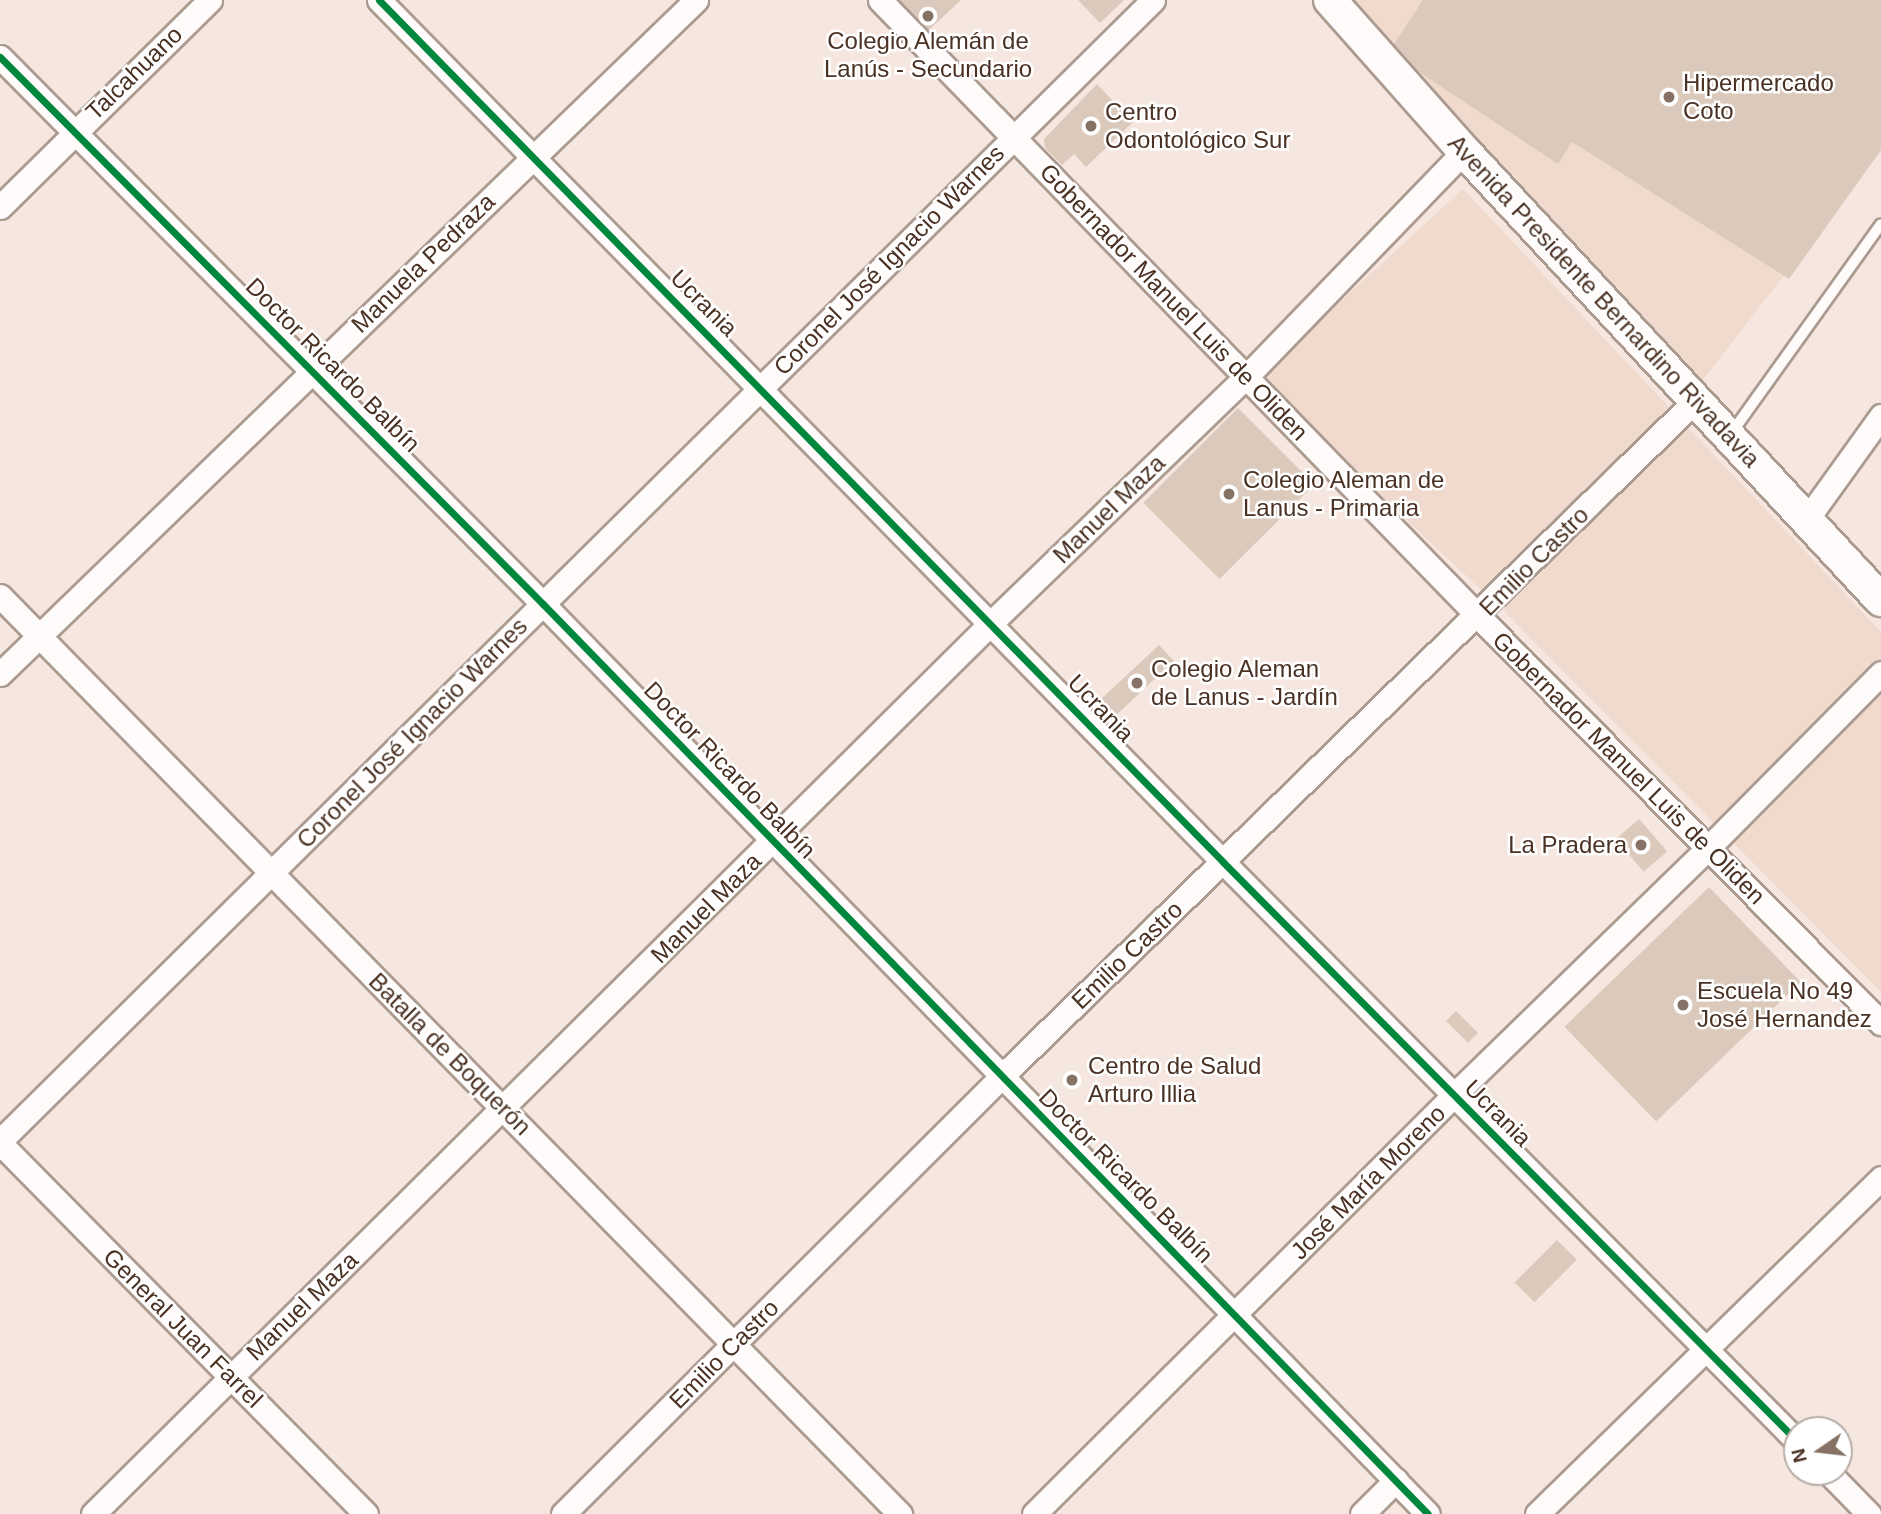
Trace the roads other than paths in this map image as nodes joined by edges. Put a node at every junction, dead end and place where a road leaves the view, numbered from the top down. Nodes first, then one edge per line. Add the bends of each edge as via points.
1 (210, 0) edge
2 (379, 0) edge
3 (696, 0) edge
4 (880, 0) edge
5 (1153, 0) edge
6 (1330, 0) edge
7 (0, 57) edge
8 (76, 131) junction
9 (1014, 137) junction
10 (1464, 151) junction
11 (533, 156) junction
12 (0, 207) edge
13 (1881, 224) edge
14 (311, 371) junction
15 (1247, 376) junction
16 (761, 387) junction
17 (1696, 401) junction
18 (1881, 416) edge
19 (1729, 436) junction
20 (1807, 519) junction
21 (0, 596) edge
22 (1881, 600) edge
23 (543, 604) junction
24 (1478, 616) junction
25 (992, 622) junction
26 (39, 635) junction
27 (1881, 673) edge
28 (0, 674) edge
29 (773, 842) junction
30 (1709, 848) junction
31 (1223, 862) junction
32 (270, 874) junction
33 (1881, 1023) edge
34 (1001, 1077) junction
35 (1453, 1096) junction
36 (504, 1108) junction
37 (0, 1142) edge
38 (1881, 1178) edge
39 (1237, 1315) junction
40 (735, 1344) junction
41 (1706, 1350) junction
42 (231, 1376) junction
43 (1783, 1427) edge
44 (1396, 1480) junction
45 (1842, 1486) edge
46 (93, 1514) edge
47 (366, 1514) edge
48 (563, 1514) edge
49 (900, 1514) edge
50 (1034, 1514) edge
51 (1362, 1514) edge
52 (1428, 1514) edge
53 (1537, 1514) edge
54 (1869, 1514) edge

1 - 8 street, Talcahuano
2 - 11 street, Ucrania
3 - 11 street, Manuela Pedraza
4 - 9 street, Gobernador Manuel Luis de Oliden
5 - 9 street, Coronel José Ignacio Warnes
6 - 10 street, Avenida Presidente Bernardino Rivadavia
7 - 8 street, Doctor Ricardo Balbín
8 - 12 street, Talcahuano
8 - 14 street, Doctor Ricardo Balbín
9 - 15 street, Gobernador Manuel Luis de Oliden
9 - 16 street, Coronel José Ignacio Warnes
10 - 15 street, Manuel Maza
10 - 17 street, Avenida Presidente Bernardino Rivadavia
11 - 14 street, Manuela Pedraza
11 - 16 street, Ucrania
13 - 19 lane
14 - 23 street, Doctor Ricardo Balbín
14 - 26 street, Manuela Pedraza
15 - 24 street, Gobernador Manuel Luis de Oliden
15 - 25 street, Manuel Maza
16 - 23 street, Coronel José Ignacio Warnes
16 - 25 street, Ucrania
17 - 19 street, Avenida Presidente Bernardino Rivadavia
17 - 24 street, Emilio Castro
18 - 20 street
19 - 20 street, Avenida Presidente Bernardino Rivadavia
20 - 22 street, Avenida Presidente Bernardino Rivadavia
21 - 26 street, Batalla de Boquerón
23 - 29 street, Doctor Ricardo Balbín
23 - 32 street, Coronel José Ignacio Warnes
24 - 30 street, Gobernador Manuel Luis de Oliden
24 - 31 street, Emilio Castro
25 - 29 street, Manuel Maza
25 - 31 street, Ucrania
26 - 28 street, Manuela Pedraza
26 - 32 street, Batalla de Boquerón
27 - 30 street, José María Moreno
29 - 34 street, Doctor Ricardo Balbín
29 - 36 street, Manuel Maza
30 - 33 street, Gobernador Manuel Luis de Oliden
30 - 35 street, José María Moreno
31 - 34 street, Emilio Castro
31 - 35 street, Ucrania
32 - 36 street, Batalla de Boquerón
32 - 37 street, Coronel José Ignacio Warnes
34 - 39 street, Doctor Ricardo Balbín
34 - 40 street, Emilio Castro
35 - 39 street, José María Moreno
35 - 41 street, Ucrania
36 - 40 street, Batalla de Boquerón
36 - 42 street, Manuel Maza
37 - 42 street, General Juan Farrel
38 - 41 street
39 - 44 street, Doctor Ricardo Balbín
39 - 50 street, José María Moreno
40 - 48 street, Emilio Castro
40 - 49 street, Batalla de Boquerón
41 - 43 street, Ucrania
41 - 53 street
42 - 46 street, Manuel Maza
42 - 47 street, General Juan Farrel
44 - 51 street
44 - 52 street, Doctor Ricardo Balbín
45 - 54 street

